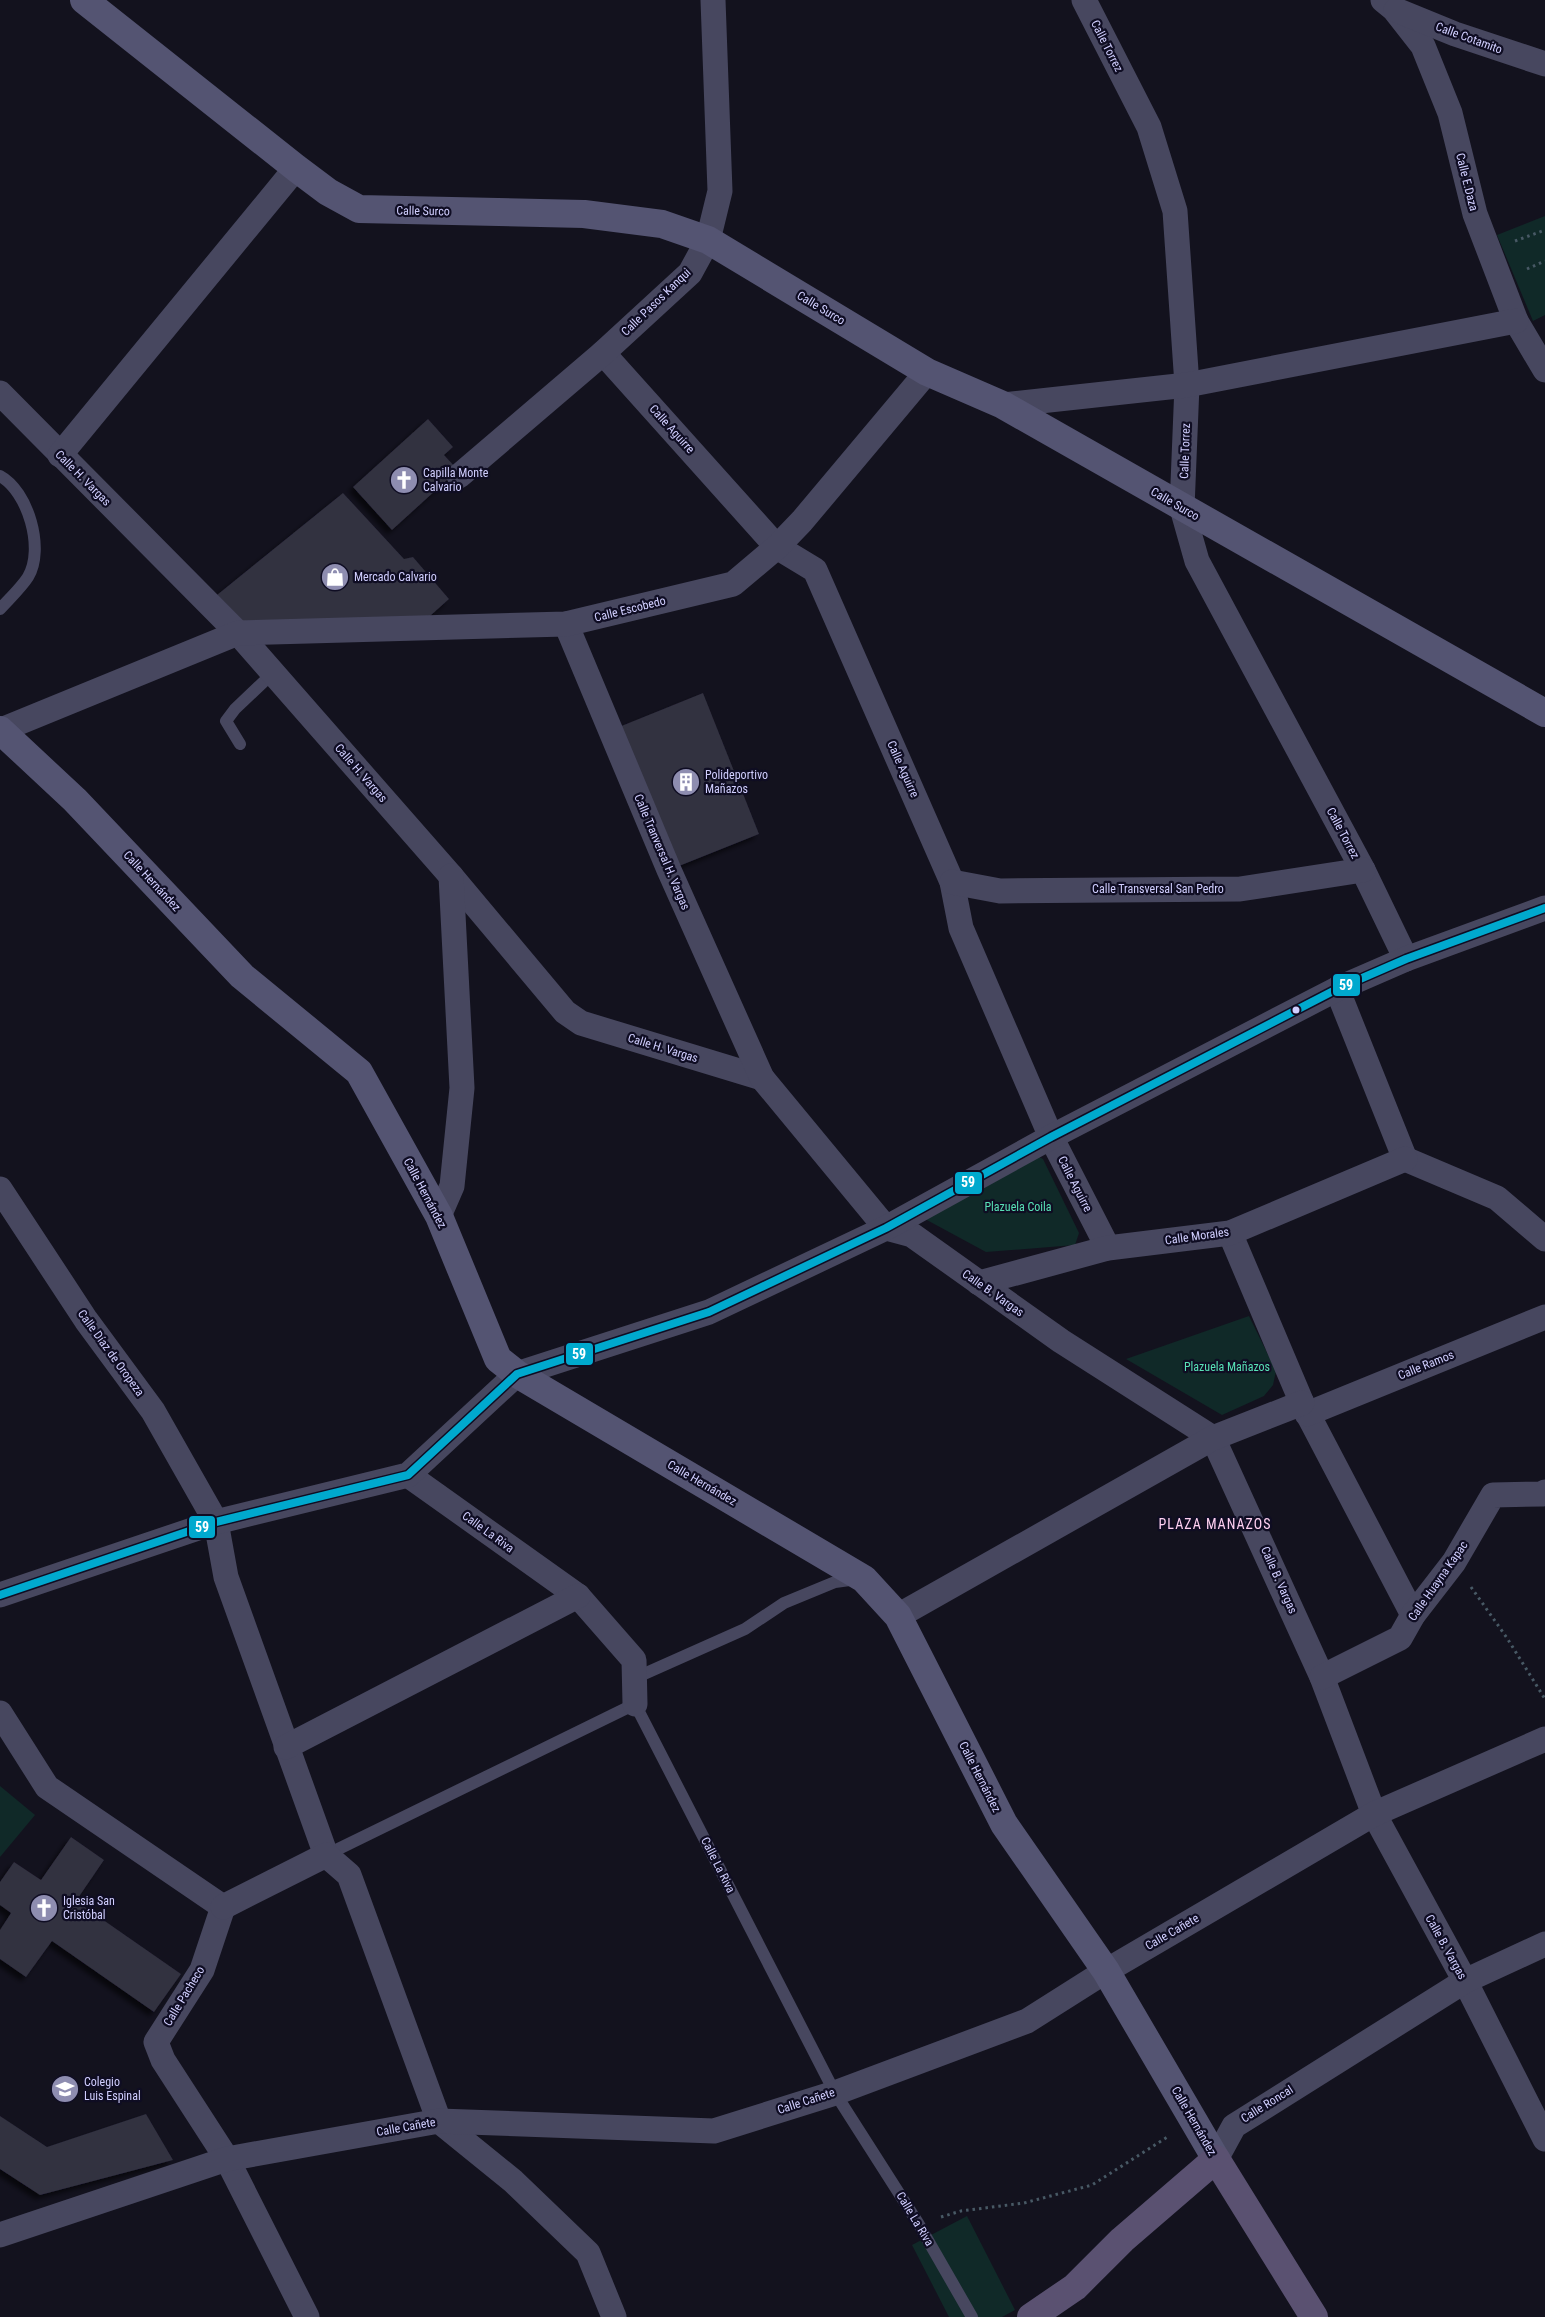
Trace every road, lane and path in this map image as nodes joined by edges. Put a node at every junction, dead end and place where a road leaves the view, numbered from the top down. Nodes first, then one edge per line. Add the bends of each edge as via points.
1 (84, 0) edge
2 (713, 0) edge
3 (1084, 0) edge
4 (1388, 4) edge
5 (1545, 64) edge
6 (296, 168) junction
7 (1545, 230) edge
8 (708, 240) junction
9 (1518, 251) dead end
10 (1524, 270) dead end
11 (1528, 279) dead end
12 (1516, 321) junction
13 (603, 353) junction
14 (1545, 370) edge
15 (927, 372) junction
16 (1187, 385) junction
17 (0, 393) edge
18 (1003, 405) junction
19 (60, 455) junction
20 (0, 476) edge
21 (459, 476) dead end
22 (1182, 508) junction
23 (777, 547) junction
24 (0, 609) edge
25 (566, 624) junction
26 (238, 633) junction
27 (273, 673) junction
28 (1545, 712) edge
29 (0, 730) edge
30 (240, 744) dead end
31 (1363, 870) junction
32 (451, 876) junction
33 (952, 882) junction
34 (1545, 908) edge
35 (1406, 959) junction
36 (1337, 989) junction
37 (762, 1078) junction
38 (1050, 1136) junction
39 (1405, 1159) junction
40 (3, 1198) edge
41 (439, 1216) junction
42 (886, 1228) junction
43 (1230, 1233) junction
44 (1545, 1239) edge
45 (1108, 1248) junction
46 (979, 1282) junction
47 (1545, 1317) edge
48 (517, 1374) junction
49 (1304, 1408) junction
50 (1213, 1438) junction
51 (408, 1475) junction
52 (1545, 1492) edge
53 (216, 1522) junction
54 (1454, 1562) junction
55 (864, 1578) junction
56 (0, 1595) edge
57 (578, 1596) junction
58 (1413, 1615) junction
59 (898, 1616) junction
60 (1322, 1677) junction
61 (635, 1678) junction
62 (1545, 1699) edge
63 (635, 1704) junction
64 (0, 1713) edge
65 (1545, 1739) edge
66 (286, 1747) junction
67 (1374, 1814) junction
68 (326, 1855) junction
69 (223, 1907) junction
70 (1545, 1944) edge
71 (1106, 1971) junction
72 (1465, 1981) junction
73 (835, 2093) junction
74 (1195, 2120) junction
75 (439, 2121) junction
76 (1545, 2139) edge
77 (227, 2159) junction
78 (1216, 2159) junction
79 (918, 2222) junction
80 (0, 2235) edge
81 (307, 2317) edge
82 (614, 2317) edge
83 (972, 2317) edge
84 (1031, 2317) edge
85 (1314, 2317) edge

1 - 6 main road, Calle Surco
2 - 8 street, Calle Pasos Kanqui via 720,191
3 - 16 street, Calle Torrez via 1149,127 1175,211
4 - 5 street, Calle Cotamito via 1455,34
4 - 12 street, Calle E.Daza via 1423,46 1450,112 1475,214
6 - 8 main road, Calle Surco via 358,209 584,214 662,224
6 - 19 street
7 - 9 path via 1515,242
8 - 13 street, Calle Pasos Kanqui via 690,272
8 - 15 main road, Calle Surco
10 - 11 path
12 - 14 street, Calle E.Daza
12 - 16 street
13 - 21 street, Calle Pasos Kanqui
13 - 23 street, Calle Aguirre
15 - 18 main road, Calle Surco
15 - 23 street, Calle Escobedo
16 - 18 street
16 - 22 street, Calle Torrez
17 - 19 street, Calle H. Vargas
18 - 22 main road, Calle Surco
19 - 26 street, Calle H. Vargas
20 - 24 lane via 10,482 26,504 35,541 29,576
22 - 28 main road, Calle Surco
22 - 31 street, Calle Torrez via 1197,561
23 - 25 street, Calle Escobedo via 733,584
23 - 33 street, Calle Aguirre via 815,570
25 - 26 street, Calle Escobedo
25 - 37 street, Calle Tranversal H. Vargas via 669,870
26 - 27 street, Calle H. Vargas
26 - 29 street
27 - 30 lane via 234,709 226,721
27 - 32 street, Calle H. Vargas
29 - 41 main road, Calle Hernández via 75,800 242,976 359,1072
31 - 33 street, Calle Transversal San Pedro via 1240,889 1000,890
31 - 35 street, Calle Torrez
32 - 37 street, Calle H. Vargas via 565,1012 581,1023
32 - 41 street via 462,1088 452,1186
33 - 38 street, Calle Aguirre via 961,928
34 - 35 street
35 - 36 street
36 - 38 street
36 - 39 street
37 - 42 street
38 - 42 street
38 - 45 street, Calle Aguirre
39 - 43 street, Calle Morales
39 - 44 street via 1497,1198
40 - 53 street, Calle Díaz de Oropeza via 153,1411
41 - 48 main road, Calle Hernández via 498,1359
42 - 46 street, Calle B. Vargas via 912,1234
42 - 48 street via 708,1312
43 - 45 street, Calle Morales
43 - 49 street
45 - 46 street, Calle Morales
46 - 50 street, Calle B. Vargas via 1061,1341
47 - 49 street, Calle Ramos
48 - 51 street
48 - 55 main road, Calle Hernández
49 - 50 street, Calle Ramos
49 - 58 street
50 - 59 street, Calle Ramos
50 - 60 street, Calle B. Vargas
51 - 53 street
51 - 57 street, Calle La Riva
52 - 54 street, Calle Huayna Kapac via 1493,1495
53 - 56 street
53 - 66 street, Calle Díaz de Oropeza via 226,1577
54 - 58 street, Calle Huayna Kapac
54 - 62 path
55 - 59 main road, Calle Hernández
55 - 61 lane via 835,1582 784,1603 745,1630
57 - 61 street, Calle La Riva via 634,1660
57 - 66 street
58 - 60 street, Calle Huayna Kapac via 1400,1638
59 - 71 main road, Calle Hernández via 1004,1824
60 - 67 street, Calle B. Vargas
61 - 63 street, Calle La Riva
63 - 68 lane
63 - 73 lane, Calle La Riva
64 - 69 street via 47,1787
65 - 67 street, Calle Cañete
66 - 68 street, Calle Díaz de Oropeza
67 - 71 street, Calle Cañete
67 - 72 street, Calle B. Vargas
68 - 69 street
68 - 75 street via 349,1875
69 - 77 street, Calle Pacheco via 202,1970 156,2042 163,2060
70 - 72 street, Calle Roncal
71 - 73 street, Calle Cañete via 1027,2021
71 - 74 main road, Calle Hernández
72 - 76 street, Calle B. Vargas
72 - 78 street, Calle Roncal via 1234,2126
73 - 75 street, Calle Cañete via 714,2131
73 - 79 lane, Calle La Riva
74 - 78 main road, Calle Hernández
74 - 79 path via 1092,2185 1024,2203 961,2211
75 - 77 street, Calle Cañete
75 - 82 street via 513,2181 588,2253
77 - 80 street, Calle Cañete
77 - 81 street, Calle Pacheco
78 - 84 main road, Calle Roncal via 1122,2240 1075,2287
78 - 85 main road, Calle Hernández
79 - 83 lane, Calle La Riva

